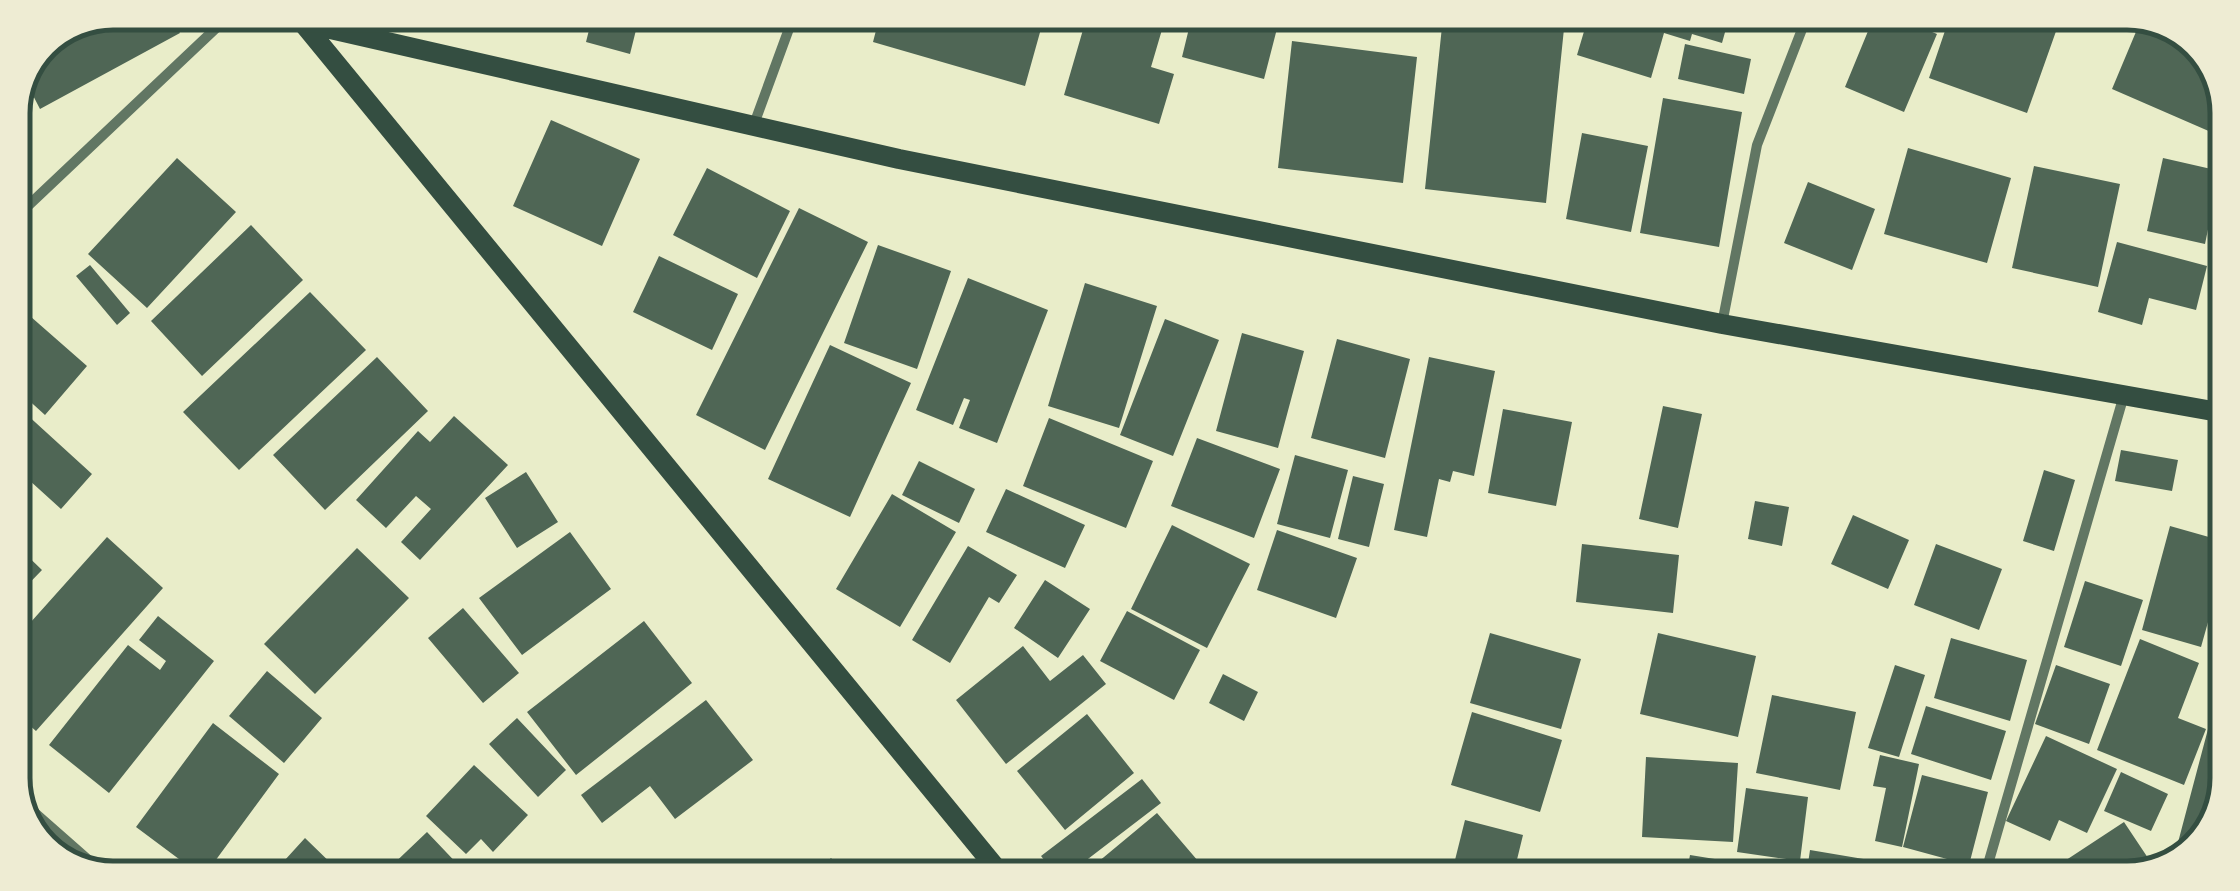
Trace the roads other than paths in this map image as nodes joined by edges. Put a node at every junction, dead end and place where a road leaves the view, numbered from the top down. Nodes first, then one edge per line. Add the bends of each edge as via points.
1 (214, 30) edge
2 (309, 30) edge
3 (350, 30) edge
4 (789, 30) edge
5 (1802, 30) edge
6 (754, 126) junction
7 (30, 204) edge
8 (1722, 324) junction
9 (2124, 394) junction
10 (2210, 410) edge
11 (41, 818) edge
12 (82, 855) edge
13 (989, 861) edge
14 (1989, 861) edge

1 - 7 street
2 - 13 main road
3 - 6 main road
4 - 6 street
5 - 8 street via 1757,145
6 - 8 main road
8 - 9 main road
9 - 10 main road
9 - 14 street
11 - 12 street

